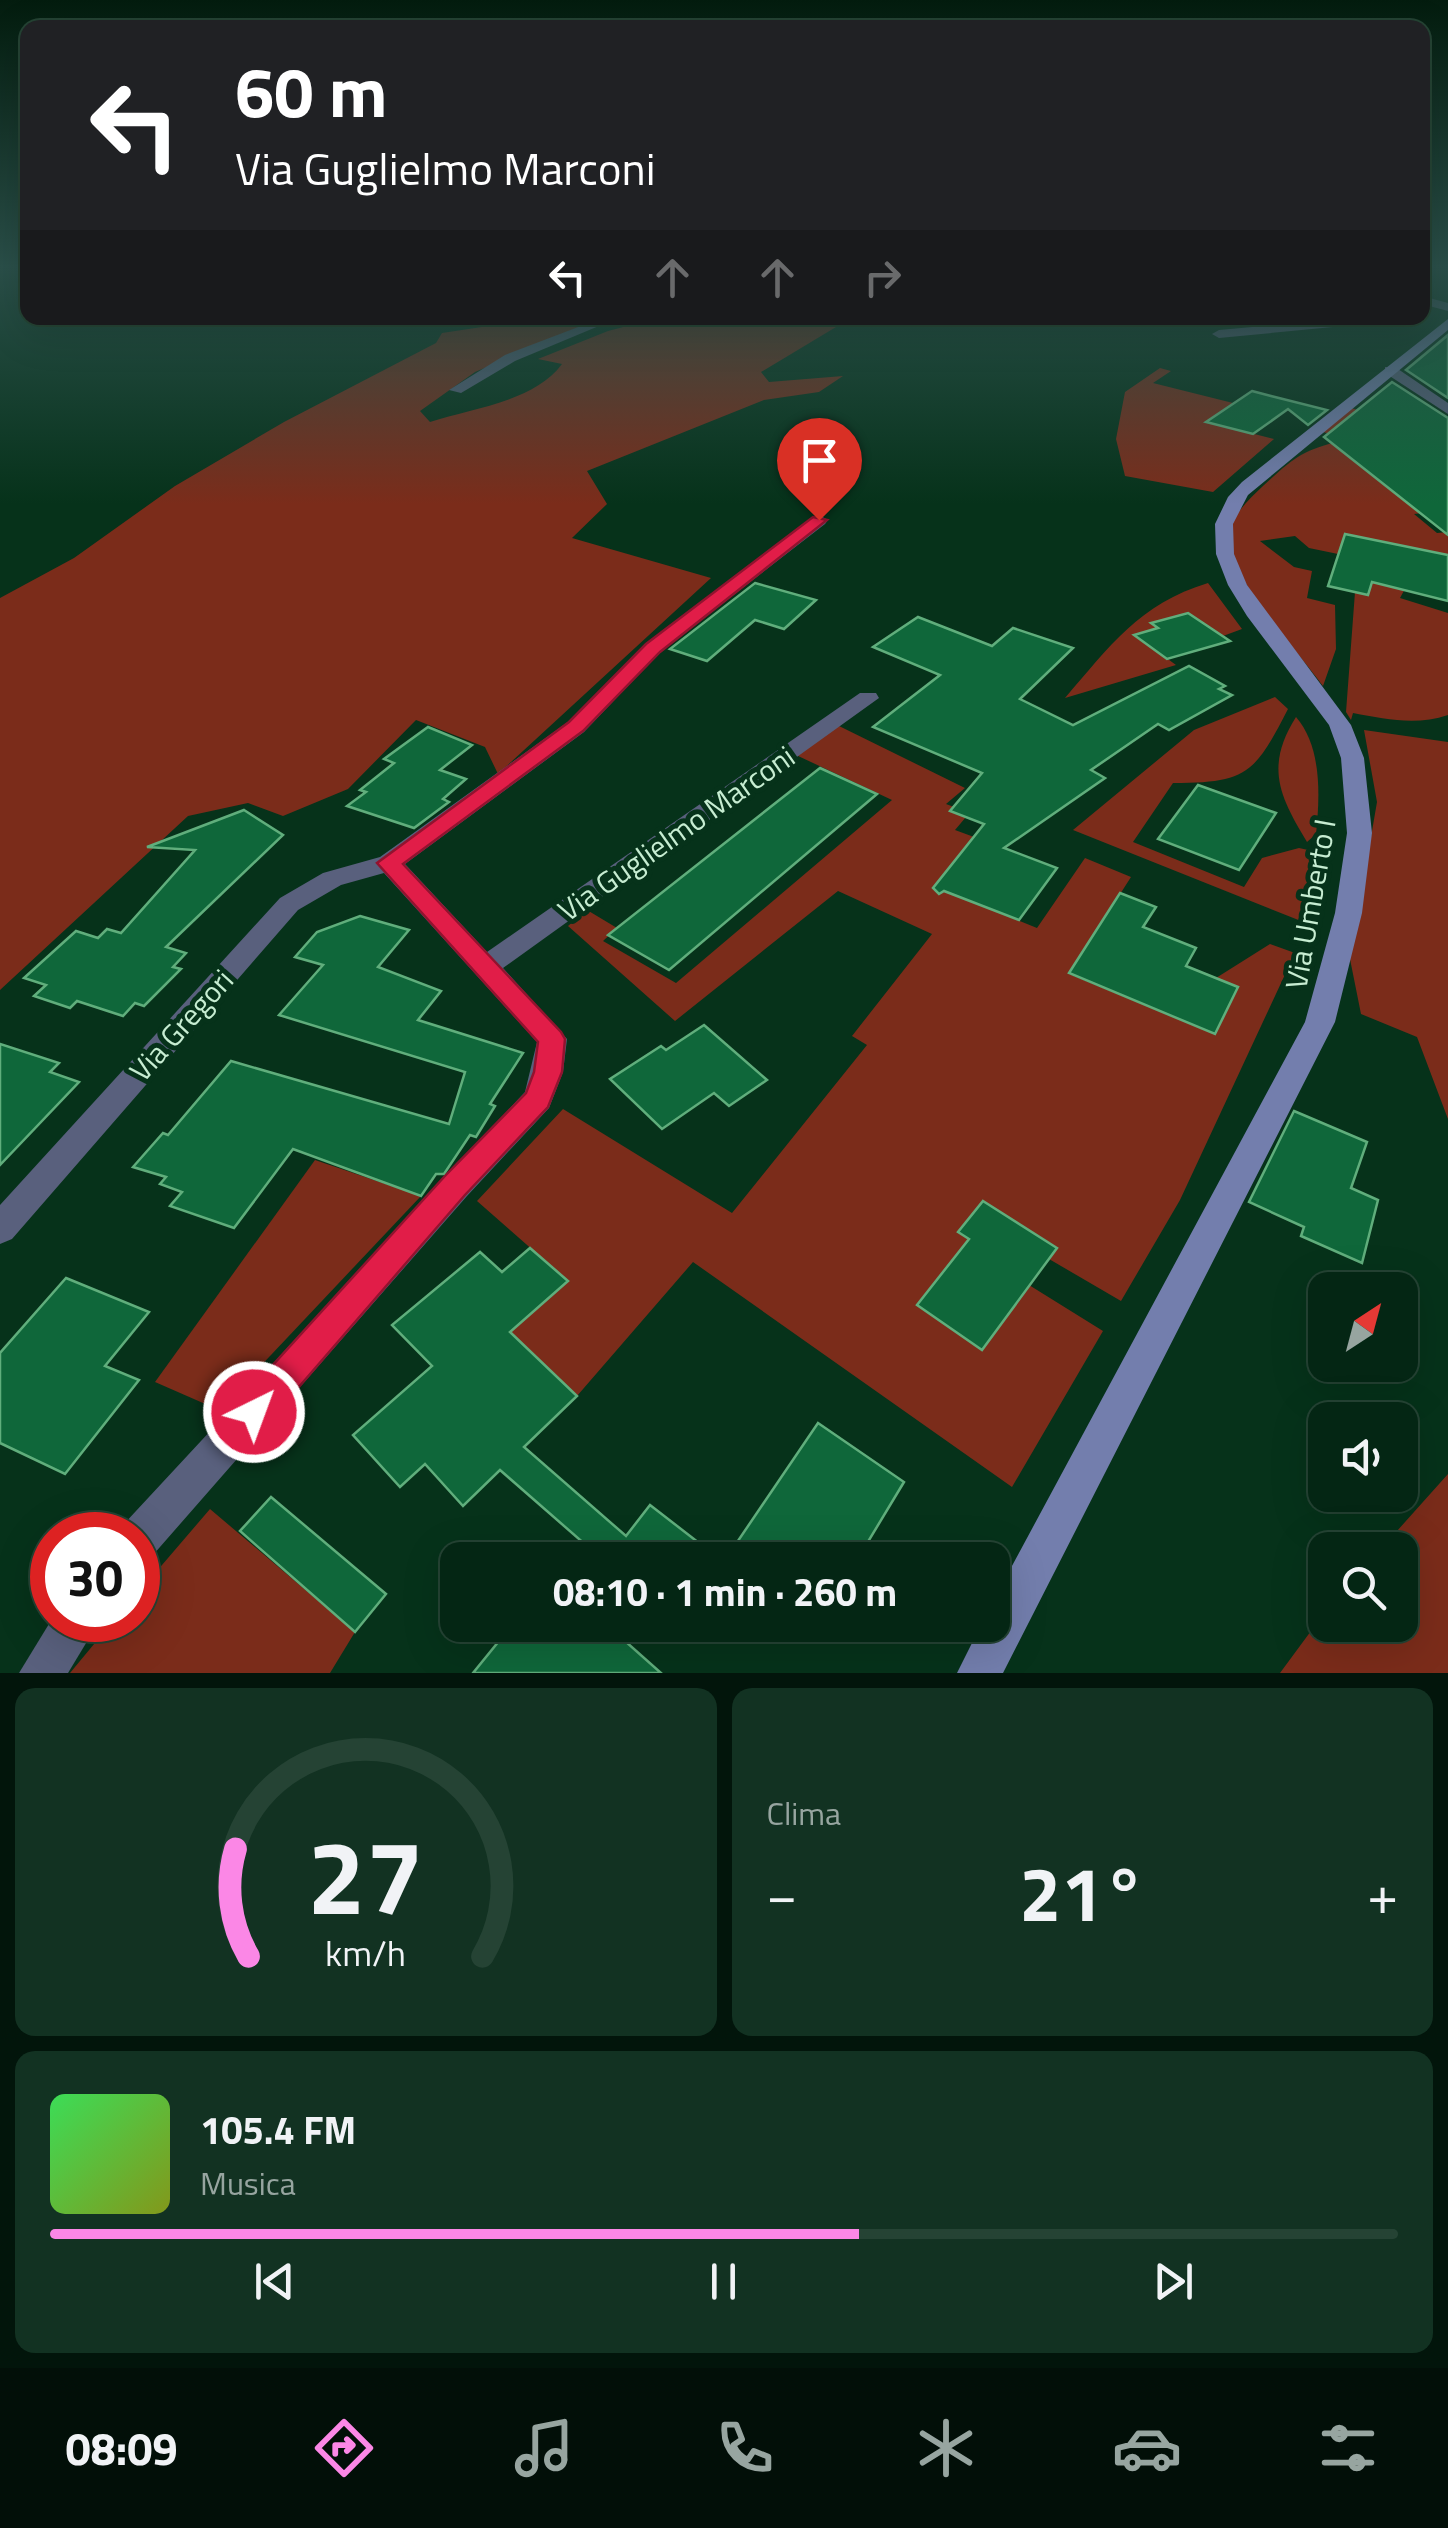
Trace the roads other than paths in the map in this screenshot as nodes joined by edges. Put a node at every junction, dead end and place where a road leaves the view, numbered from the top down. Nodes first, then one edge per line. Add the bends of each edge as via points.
1 (538, 347) edge
2 (1418, 347) edge
3 (1390, 370) junction
4 (456, 390) dead end
5 (1448, 410) edge
6 (819, 520) dead end
7 (868, 698) dead end
8 (389, 863) junction
9 (485, 967) junction
10 (0, 1228) edge
11 (160, 1515) edge
12 (63, 1642) edge
13 (41, 1673) edge
14 (978, 1673) edge

1 - 4 street
2 - 3 main road, Via Umberto I
3 - 5 street
3 - 14 main road, Via Umberto I via 1234,499 1225,527 1230,572 1340,725 1359,774 1349,902 1320,1022
6 - 8 street via 653,648 576,726
7 - 9 street, Via Guglielmo Marconi
8 - 9 street
8 - 10 street, Via Gregori via 332,878 289,904
9 - 11 street via 552,1039 538,1099
12 - 13 street

